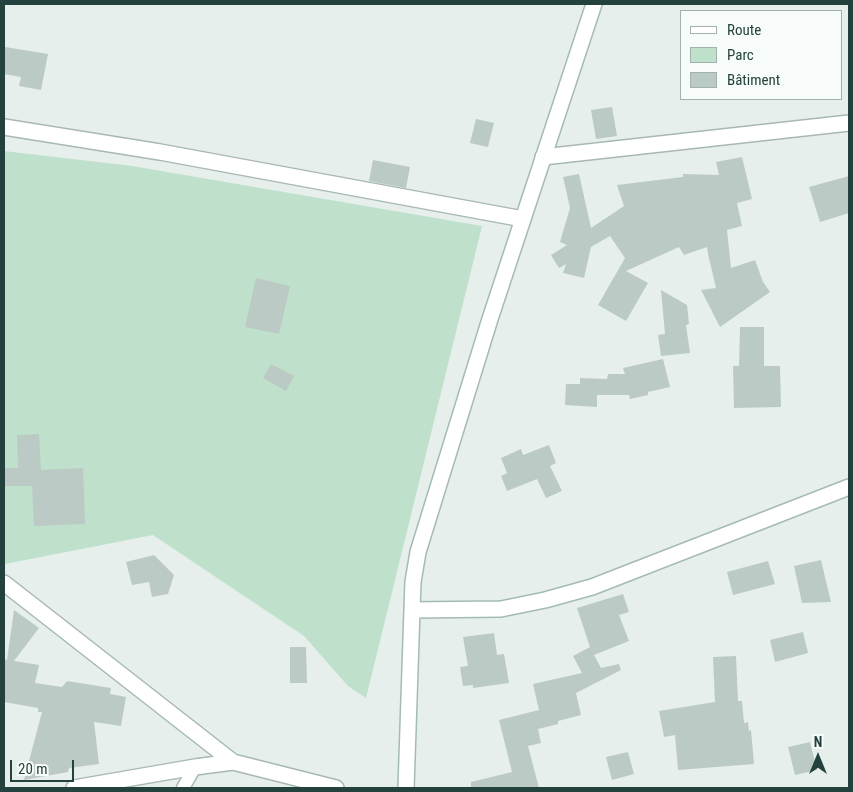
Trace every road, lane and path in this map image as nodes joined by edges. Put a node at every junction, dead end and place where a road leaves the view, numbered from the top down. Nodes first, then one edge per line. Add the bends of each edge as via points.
1 (594, 4) edge
2 (849, 123) edge
3 (4, 127) edge
4 (543, 157) junction
5 (523, 219) junction
6 (849, 487) edge
7 (4, 583) edge
8 (412, 610) junction
9 (233, 762) junction
10 (195, 766) junction
11 (74, 788) edge
12 (183, 788) edge
13 (336, 788) edge
14 (406, 788) edge

1 - 4 street
2 - 4 street
3 - 5 street via 160,152
4 - 5 street
5 - 8 street via 418,552
6 - 8 street via 592,587 501,609
7 - 9 street
8 - 14 street
9 - 10 street
9 - 13 street
10 - 11 street
10 - 12 lane

